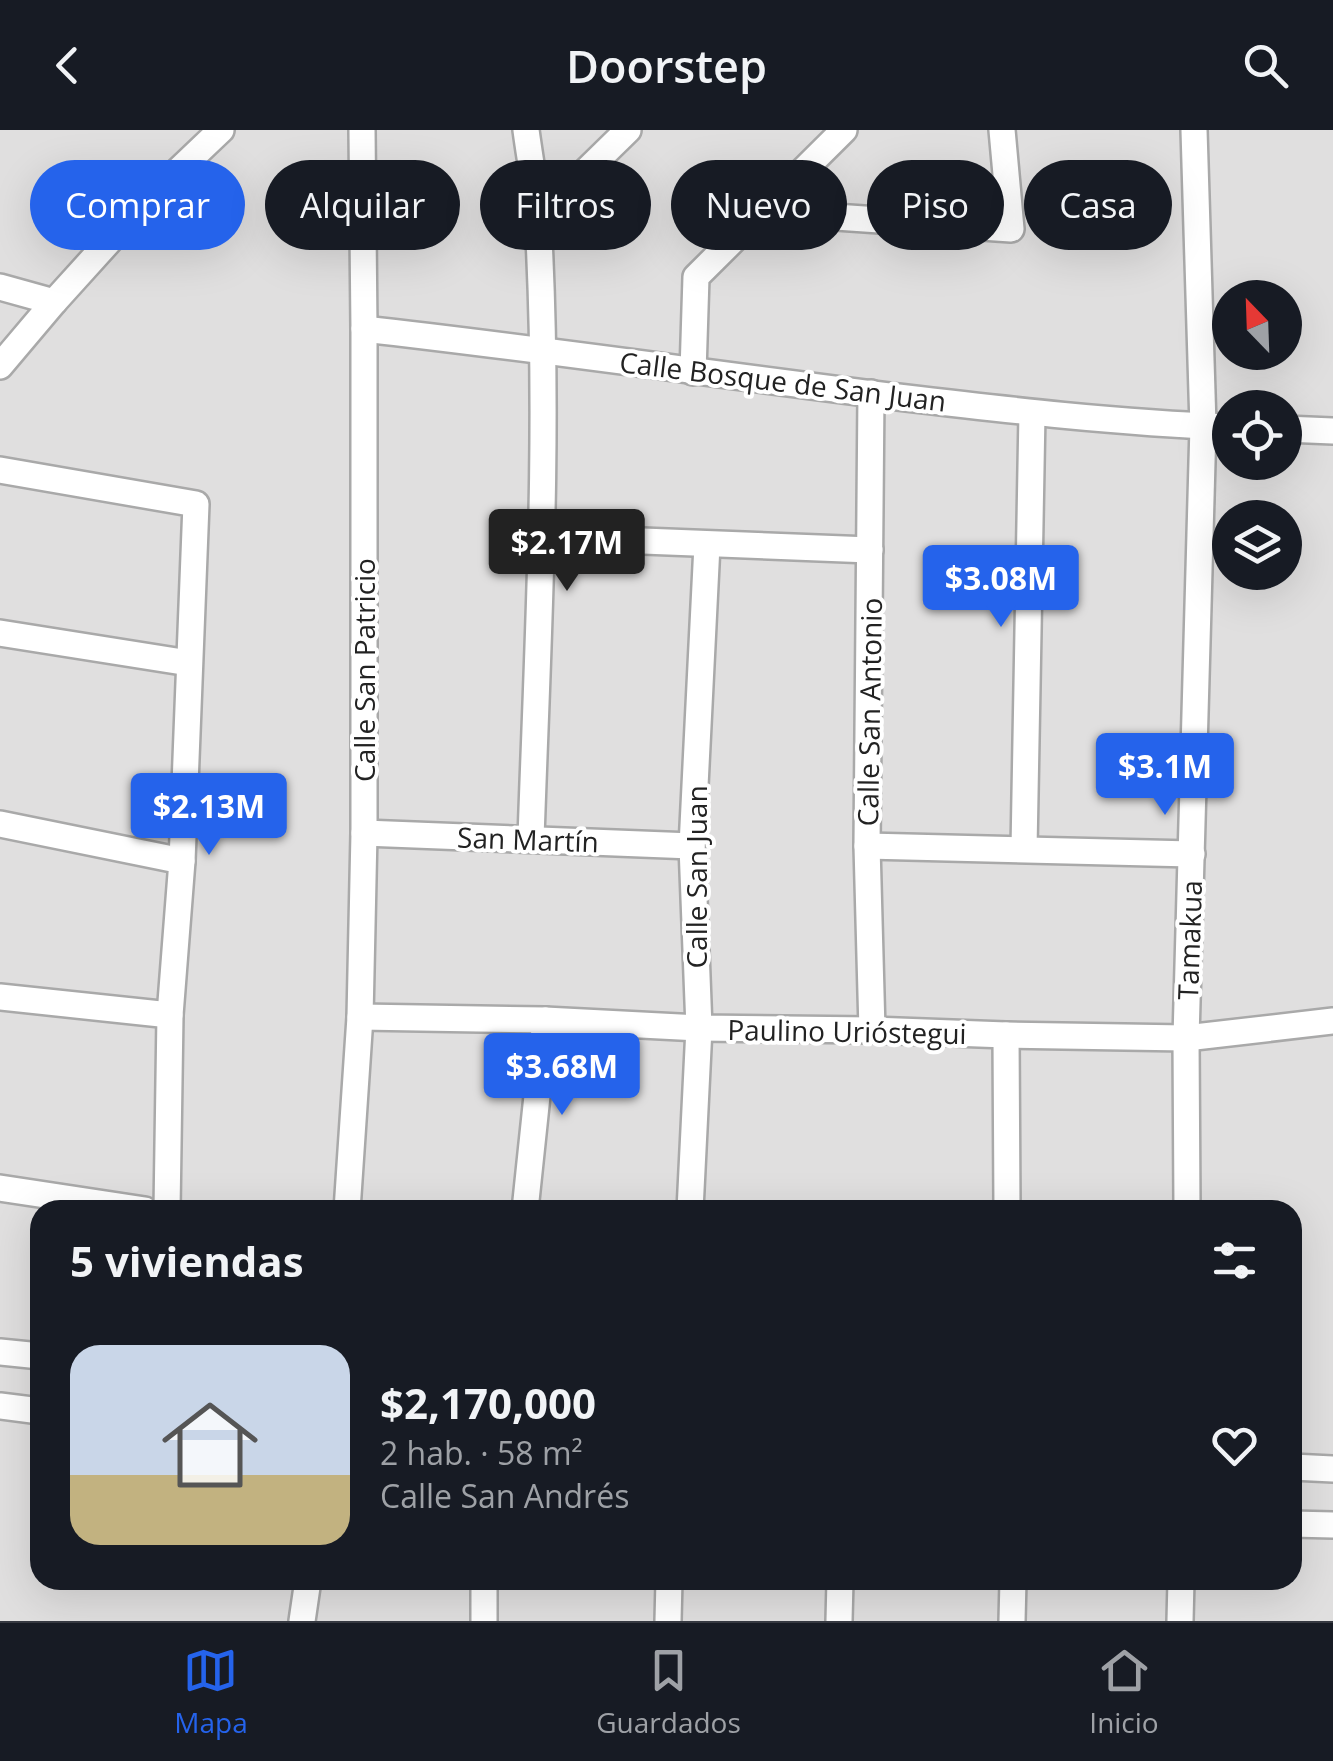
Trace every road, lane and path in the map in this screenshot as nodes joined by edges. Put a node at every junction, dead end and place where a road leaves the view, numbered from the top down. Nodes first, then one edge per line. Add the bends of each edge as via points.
1 (221, 130) edge
2 (362, 130) edge
3 (526, 130) edge
4 (628, 130) edge
5 (844, 130) edge
6 (1002, 130) edge
7 (1194, 130) edge
8 (530, 160) edge
9 (597, 160) edge
10 (814, 160) edge
11 (847, 218) edge
12 (539, 250) edge
13 (723, 250) edge
14 (0, 288) edge
15 (54, 302) junction
16 (364, 329) junction
17 (541, 348) junction
18 (0, 366) edge
19 (693, 372) junction
20 (871, 394) junction
21 (1032, 413) junction
22 (1203, 426) junction
23 (1212, 426) edge
24 (1302, 430) edge
25 (1333, 431) edge
26 (0, 470) edge
27 (541, 536) junction
28 (706, 545) junction
29 (870, 550) junction
30 (0, 633) edge
31 (189, 662) junction
32 (0, 824) edge
33 (364, 834) junction
34 (530, 838) junction
35 (692, 846) junction
36 (867, 846) junction
37 (1024, 849) junction
38 (1192, 854) junction
39 (182, 861) junction
40 (0, 997) edge
41 (170, 1015) junction
42 (360, 1017) junction
43 (545, 1020) junction
44 (1333, 1021) edge
45 (699, 1028) junction
46 (872, 1030) junction
47 (1006, 1036) junction
48 (1186, 1038) junction
49 (0, 1188) edge
50 (79, 1200) edge
51 (167, 1200) edge
52 (349, 1200) edge
53 (526, 1200) edge
54 (690, 1200) edge
55 (1007, 1200) edge
56 (1187, 1200) edge
57 (0, 1352) edge
58 (30, 1355) edge
59 (0, 1406) edge
60 (30, 1410) edge
61 (1302, 1467) edge
62 (1333, 1469) edge
63 (1302, 1524) edge
64 (1333, 1525) edge
65 (307, 1590) edge
66 (484, 1590) edge
67 (669, 1590) edge
68 (840, 1590) edge
69 (1013, 1590) edge
70 (1181, 1590) edge
71 (302, 1621) edge
72 (484, 1621) edge
73 (668, 1621) edge
74 (838, 1621) edge
75 (1012, 1621) edge
76 (1180, 1621) edge

1 - 15 street
2 - 16 street, Calle San Patricio
3 - 8 street
4 - 9 street
5 - 10 street
6 - 11 street via 1011,229
7 - 22 street, Tamakua
12 - 17 street
13 - 19 street via 696,277
14 - 15 street
15 - 18 street
16 - 17 street, Calle Bosque de San Juan
16 - 33 street, Calle San Patricio
17 - 19 street, Calle Bosque de San Juan
17 - 27 street
19 - 20 street, Calle Bosque de San Juan
20 - 21 street, Calle Bosque de San Juan
20 - 29 street, Calle San Antonio
21 - 22 street, Calle Bosque de San Juan
21 - 37 street
22 - 23 street, Calle Bosque de San Juan
22 - 38 street, Tamakua
24 - 25 street
26 - 31 street via 196,504
27 - 28 street
27 - 34 street
28 - 29 street
28 - 35 street, Calle San Juan
29 - 36 street, Calle San Antonio
30 - 31 street
31 - 39 street
32 - 39 street
33 - 34 street, San Martín
33 - 42 street, Calle San Patricio
34 - 35 street, San Martín
35 - 45 street, Calle San Juan
36 - 37 street
36 - 46 street, Calle San Antonio
37 - 38 street
38 - 48 street, Tamakua
39 - 41 street
40 - 41 street
41 - 51 street
42 - 43 street, Paulino Urióstegui
42 - 52 street, Calle San Patricio
43 - 45 street, Paulino Urióstegui
43 - 53 street
44 - 48 street, Paulino Urióstegui
45 - 46 street, Paulino Urióstegui
45 - 54 street, Calle San Juan
46 - 47 street, Paulino Urióstegui
47 - 48 street, Paulino Urióstegui
47 - 55 street
48 - 56 street, Tamakua
49 - 50 street
57 - 58 street
59 - 60 street
61 - 62 street
63 - 64 street
65 - 71 street
66 - 72 street
67 - 73 street
68 - 74 street
69 - 75 street
70 - 76 street

